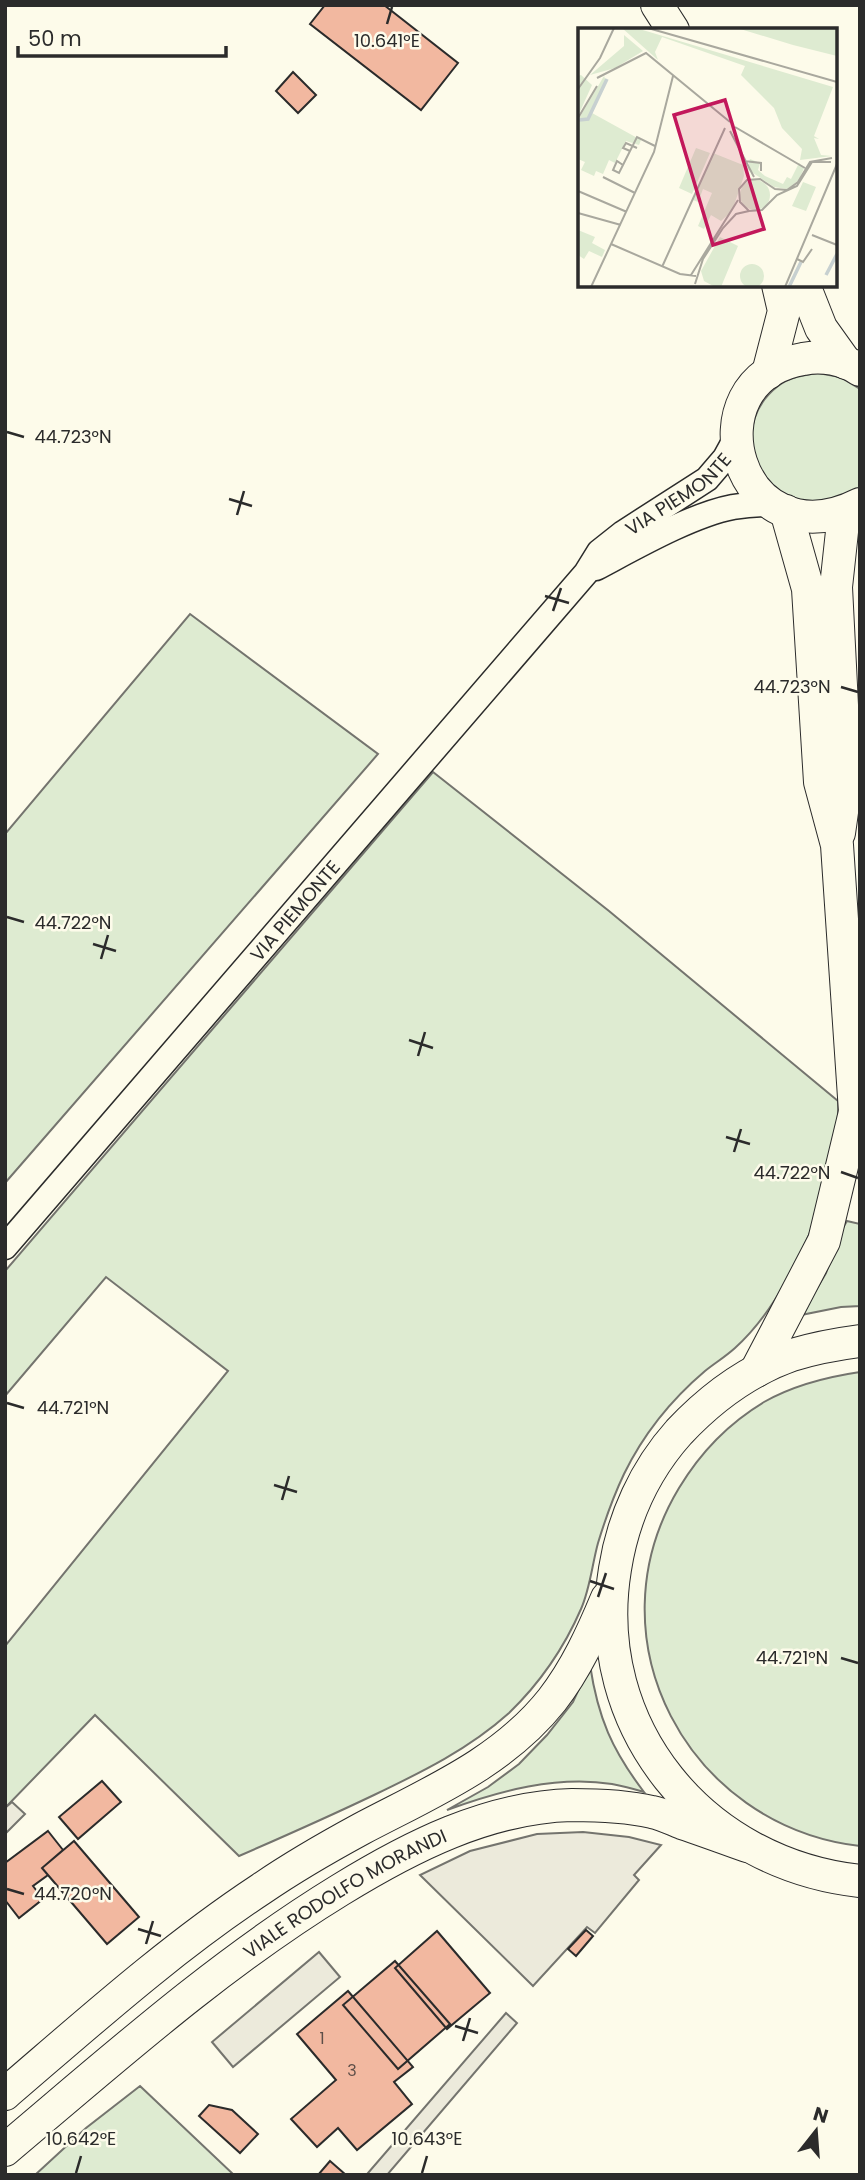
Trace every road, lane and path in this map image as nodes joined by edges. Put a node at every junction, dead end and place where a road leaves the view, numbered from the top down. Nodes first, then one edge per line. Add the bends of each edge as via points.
1 (657, 5) edge
2 (672, 28) edge
3 (778, 287) edge
4 (805, 287) edge
5 (853, 367) edge
6 (768, 373) junction
7 (736, 438) junction
8 (779, 508) junction
9 (854, 508) edge
10 (586, 573) junction
11 (837, 845) junction
12 (856, 1051) edge
13 (857, 1121) edge
14 (5, 1247) edge
15 (860, 1341) edge
16 (756, 1371) junction
17 (612, 1587) junction
18 (747, 1846) junction
19 (860, 1881) edge
20 (5, 2094) edge
21 (5, 2150) edge

1 - 2 street
3 - 6 street via 783,310
4 - 5 street via 821,328
5 - 6 street via 813,357 791,361
6 - 7 street via 750,391 738,415
7 - 8 street via 741,467 754,489
7 - 10 street, VIA PIEMONTE via 707,480 623,533 599,552
8 - 9 street via 817,518
8 - 10 street, VIA PIEMONTE via 731,507 715,512
8 - 11 street via 807,589 820,782
9 - 11 street via 836,587 846,784
10 - 14 street, VIA PIEMONTE
11 - 12 street
12 - 13 street
13 - 16 street via 824,1241
15 - 16 street, VIALE RODOLFO MORANDI via 827,1346
16 - 17 street, VIALE RODOLFO MORANDI via 713,1400 667,1445 629,1512
17 - 18 street, VIALE RODOLFO MORANDI via 614,1656 634,1721 669,1780 692,1805
17 - 20 street, VIALE RODOLFO MORANDI via 589,1641 552,1700 499,1752 259,1890 168,1956
18 - 19 street, VIALE RODOLFO MORANDI via 787,1865
18 - 21 street, VIALE RODOLFO MORANDI via 653,1812 612,1807 571,1805 469,1825 365,1875 293,1919 149,2029

